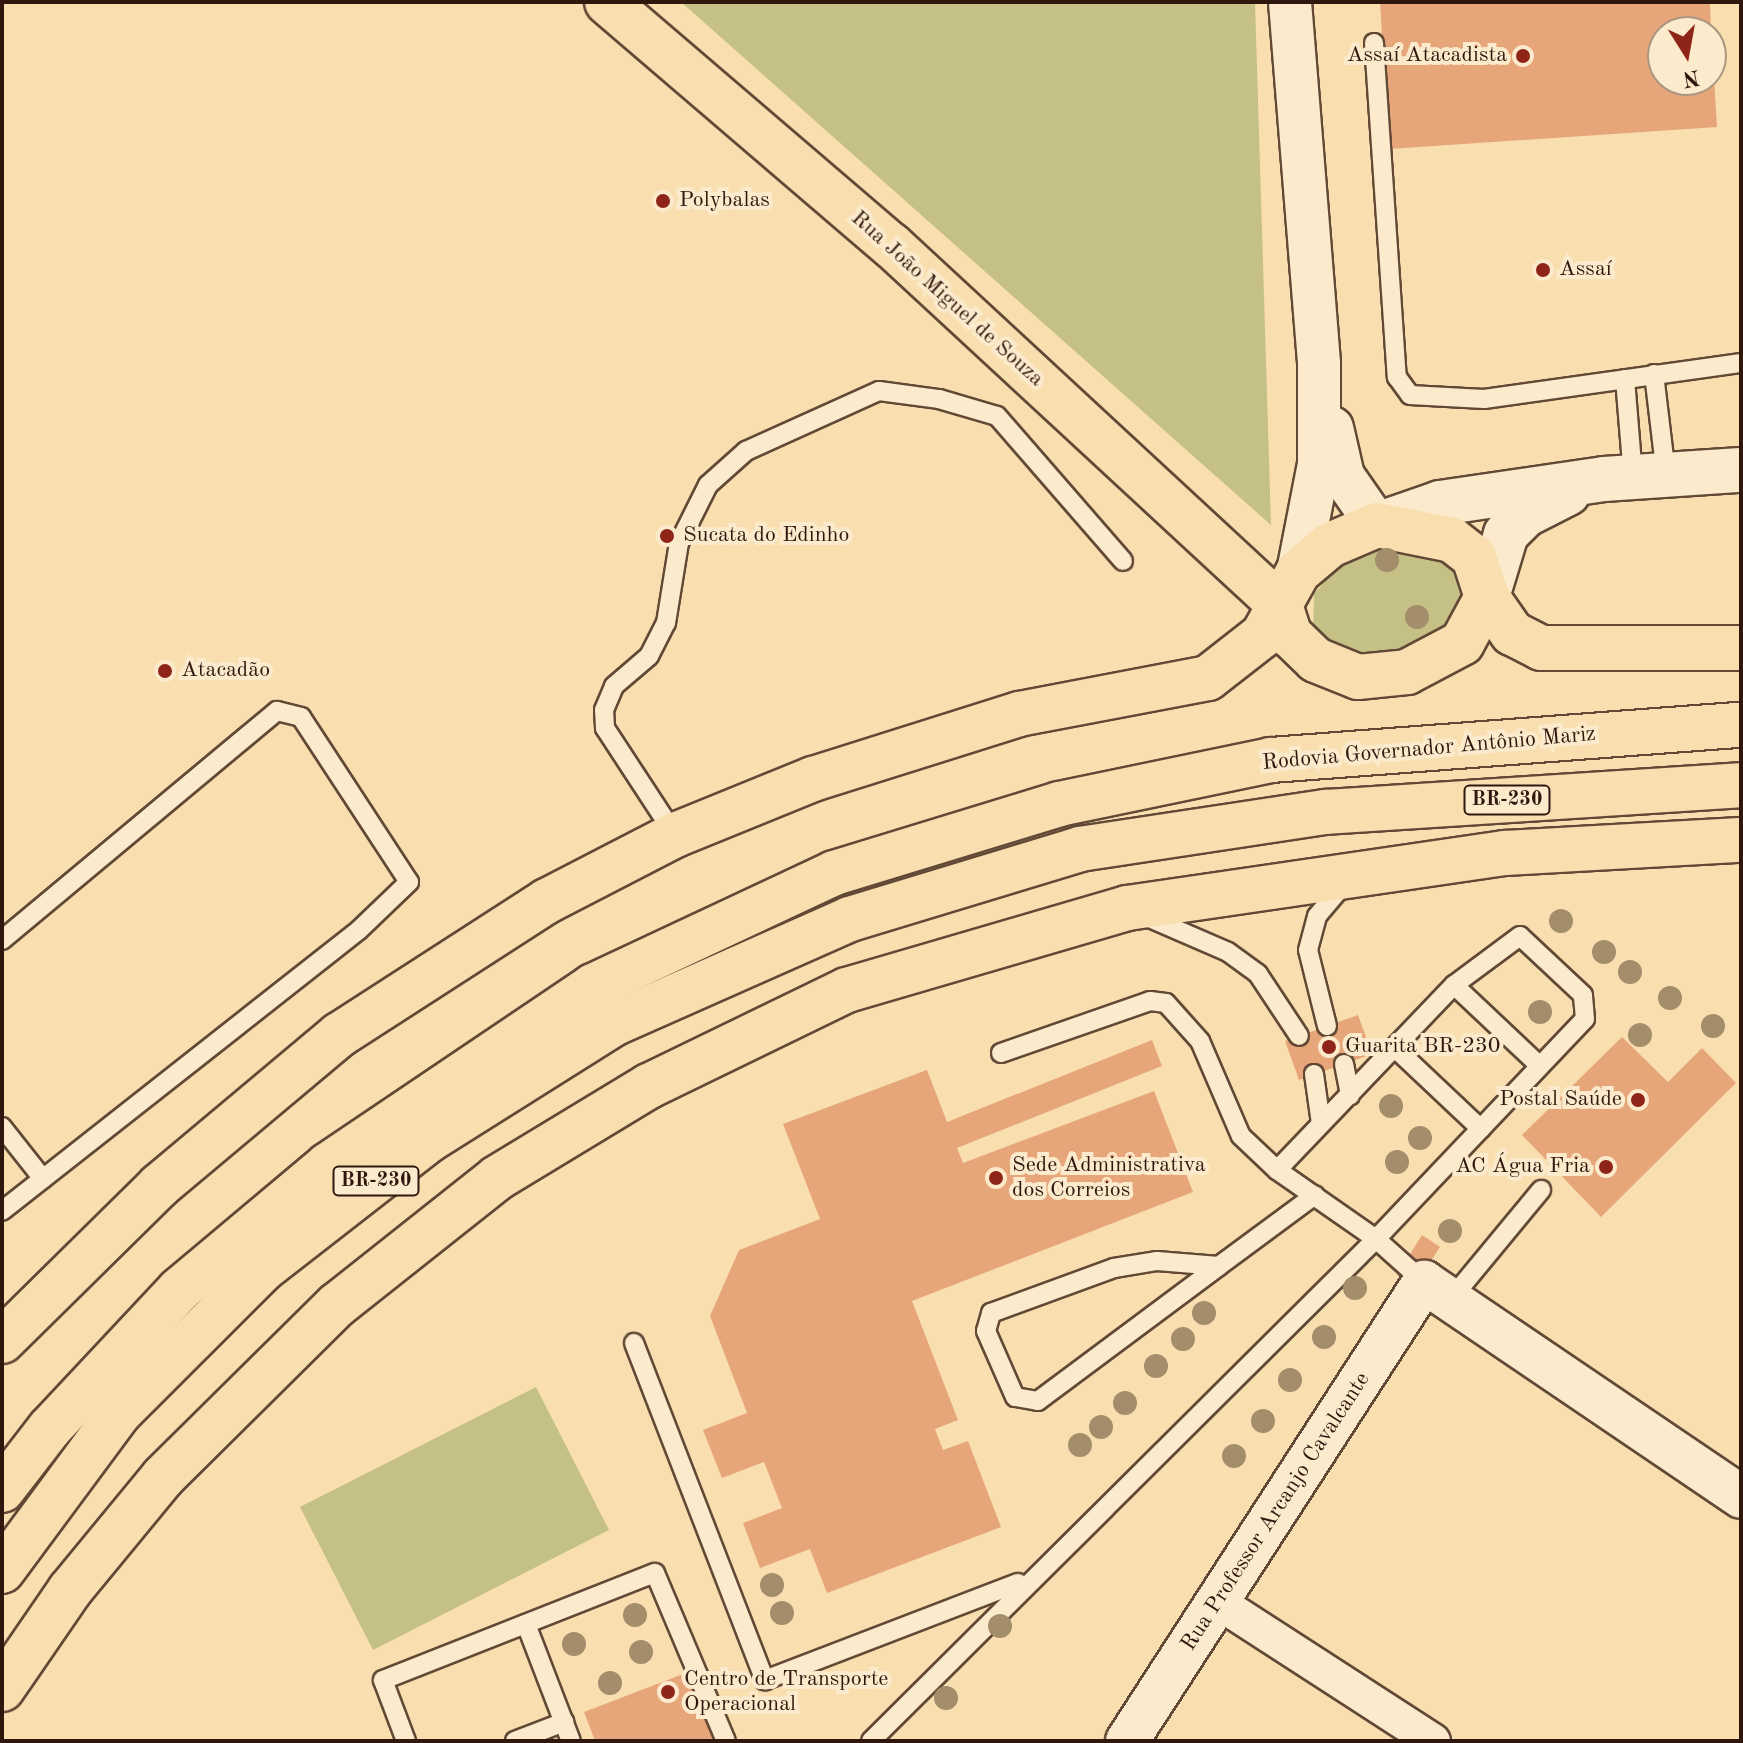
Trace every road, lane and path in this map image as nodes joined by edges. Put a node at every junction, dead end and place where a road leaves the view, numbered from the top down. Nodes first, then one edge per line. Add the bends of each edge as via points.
1 (607, 2) edge
2 (1290, 2) edge
3 (1374, 43) dead end
4 (1741, 363) edge
5 (1319, 364) junction
6 (1654, 374) junction
7 (1625, 379) junction
8 (1741, 470) edge
9 (1634, 477) junction
10 (1377, 525) junction
11 (1123, 561) dead end
12 (1289, 588) junction
13 (1487, 597) junction
14 (1741, 648) edge
15 (1741, 707) edge
16 (1741, 725) edge
17 (1607, 734) junction
18 (1741, 785) edge
19 (1656, 790) junction
20 (1741, 792) edge
21 (675, 835) junction
22 (1741, 840) edge
23 (1353, 874) junction
24 (1127, 908) junction
25 (2, 940) edge
26 (1454, 985) junction
27 (1315, 994) junction
28 (1283, 1006) junction
29 (1327, 1026) dead end
30 (1299, 1036) dead end
31 (1395, 1048) junction
32 (1001, 1053) dead end
33 (1344, 1064) dead end
34 (1540, 1066) junction
35 (1314, 1074) dead end
36 (1350, 1095) junction
37 (1321, 1124) junction
38 (2, 1127) edge
39 (1481, 1129) junction
40 (1277, 1170) junction
41 (43, 1179) junction
42 (1541, 1190) dead end
43 (1315, 1195) junction
44 (2, 1211) edge
45 (1376, 1239) junction
46 (1219, 1266) junction
47 (1437, 1291) junction
48 (2, 1341) edge
49 (634, 1343) dead end
50 (2, 1490) edge
51 (1741, 1497) edge
52 (2, 1571) edge
53 (1025, 1580) junction
54 (1218, 1602) junction
55 (526, 1624) junction
56 (2, 1689) edge
57 (564, 1722) junction
58 (406, 1741) edge
59 (515, 1741) edge
60 (571, 1741) edge
61 (726, 1741) edge
62 (871, 1741) edge
63 (1127, 1741) edge
64 (1433, 1741) edge

1 - 12 main road, Rua João Miguel de Souza
2 - 5 street
3 - 7 lane via 1397,377 1403,386 1429,401
4 - 6 lane
5 - 10 street via 1343,476
5 - 12 street via 1319,464
6 - 7 lane
6 - 9 lane
7 - 9 lane
8 - 9 main road
9 - 10 main road via 1440,503
9 - 13 main road via 1525,515 1495,556
10 - 12 main road via 1330,545
10 - 13 main road via 1452,540 1474,557
11 - 21 lane via 997,416 939,399 879,391 746,451 708,485 679,543 666,623 649,656 614,686 604,710 605,728
12 - 13 main road via 1290,635 1316,660 1358,677 1407,672 1437,659 1462,643
12 - 21 main road via 1263,635 1208,678 1019,714 813,779
13 - 14 main road via 1512,633 1541,648
15 - 17 main road
16 - 17 main road, Rodovia Governador Antônio Mariz / BR-230
17 - 50 main road, Rodovia Governador Antônio Mariz / BR-230 via 1271,760 1059,804 834,873 593,986 417,1100 179,1290
18 - 19 main road, BR-230
19 - 20 main road
19 - 52 main road, BR-230 via 1274,817 1080,849 850,919 613,1024 429,1140 262,1270 119,1413
21 - 48 main road via 446,960 339,1035 159,1186
22 - 23 main road via 1505,853
23 - 24 main road
23 - 27 lane via 1317,916 1308,950
24 - 28 lane via 1228,952
24 - 56 main road via 847,990 649,1086 497,1178 337,1305 163,1477 70,1590
25 - 41 lane via 277,711 301,717 409,882 359,930
26 - 31 lane
26 - 34 lane
26 - 34 lane via 1508,938 1530,942 1587,1002 1585,1019
27 - 28 lane
27 - 29 lane
28 - 30 lane
31 - 36 lane
31 - 39 lane
32 - 40 lane via 1150,1001 1166,1003 1200,1041 1241,1136
33 - 36 lane
34 - 39 lane
35 - 37 lane
36 - 37 lane
37 - 40 lane
38 - 41 lane
39 - 45 lane
40 - 43 lane
41 - 44 lane
42 - 47 lane
43 - 45 lane
43 - 46 lane
45 - 47 lane
45 - 53 lane
46 - 46 lane via 1157,1261 1114,1268 991,1313 986,1331 1015,1397 1038,1401
47 - 51 street
47 - 54 street, Rua Professor Arcanjo Cavalcante
49 - 53 lane via 765,1680
53 - 62 lane
54 - 63 street, Rua Professor Arcanjo Cavalcante
54 - 64 street
55 - 57 lane
55 - 58 lane via 383,1680
55 - 61 lane via 655,1573
57 - 59 lane
57 - 60 lane

